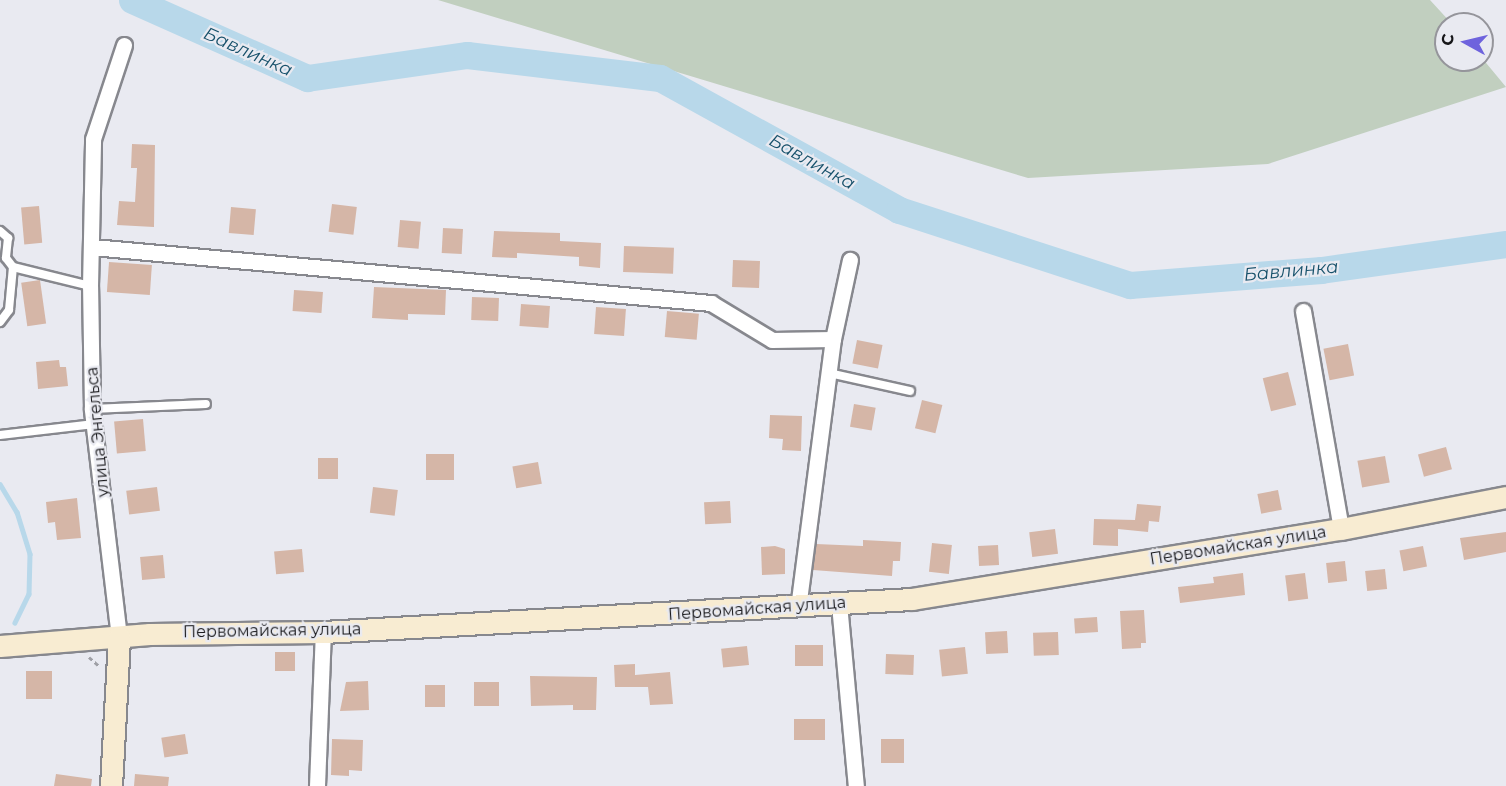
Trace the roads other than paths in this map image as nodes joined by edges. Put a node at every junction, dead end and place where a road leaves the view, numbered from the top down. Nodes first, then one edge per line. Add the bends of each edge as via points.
1 (124, 45) dead end
2 (0, 231) edge
3 (92, 247) junction
4 (850, 260) dead end
5 (13, 267) junction
6 (90, 286) junction
7 (1304, 311) dead end
8 (0, 322) edge
9 (833, 339) junction
10 (829, 373) junction
11 (910, 391) dead end
12 (206, 404) dead end
13 (93, 417) junction
14 (0, 435) edge
15 (1506, 496) edge
16 (1341, 529) junction
17 (839, 604) junction
18 (798, 608) junction
19 (323, 632) junction
20 (119, 637) junction
21 (0, 646) edge
22 (111, 786) edge
23 (317, 786) edge
24 (856, 786) edge

1 - 3 street, улица Энгельса via 93,139
2 - 5 lane via 8,238 6,258
3 - 6 street, улица Энгельса
3 - 9 street via 711,303 772,340
4 - 9 street
5 - 6 lane
5 - 8 lane via 9,310
6 - 13 street, улица Энгельса
7 - 16 street
9 - 10 street
10 - 11 lane
10 - 18 street
12 - 13 lane
13 - 14 lane
13 - 20 street, улица Энгельса
15 - 16 street, Первомайская улица
16 - 17 street, Первомайская улица via 912,599
17 - 18 street, Первомайская улица
17 - 24 street
18 - 19 street, Первомайская улица
19 - 20 street, Первомайская улица
19 - 23 street
20 - 21 street, Первомайская улица
20 - 22 street, улица Энгельса

